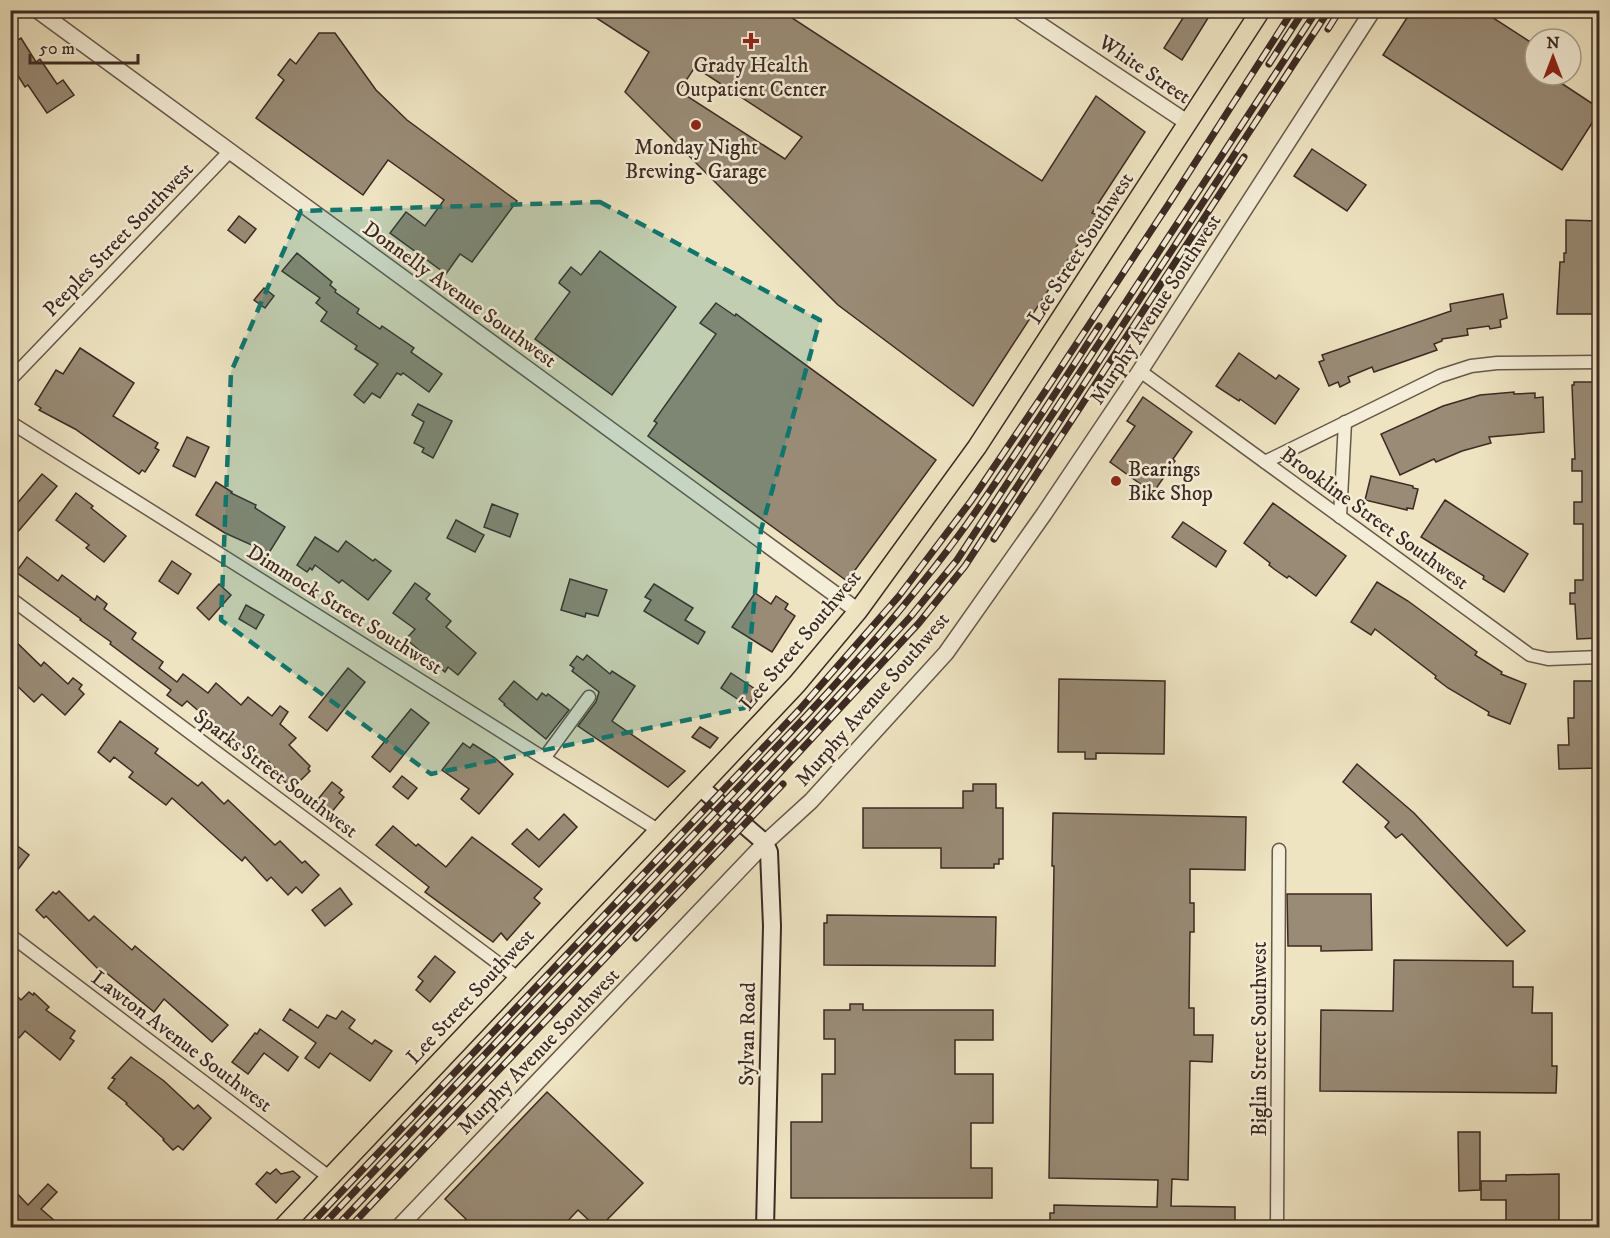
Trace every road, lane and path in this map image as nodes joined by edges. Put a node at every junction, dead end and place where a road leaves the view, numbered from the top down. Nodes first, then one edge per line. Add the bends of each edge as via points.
1 (37, 10) edge
2 (1018, 10) edge
3 (1262, 10) edge
4 (1373, 10) edge
5 (1188, 123) junction
6 (230, 151) junction
7 (1599, 362) edge
8 (1140, 371) junction
9 (10, 380) edge
10 (10, 422) edge
11 (1345, 422) junction
12 (1264, 462) junction
13 (1340, 517) junction
14 (10, 598) edge
15 (858, 611) junction
16 (1599, 657) edge
17 (589, 697) dead end
18 (544, 758) junction
19 (700, 787) junction
20 (658, 830) junction
21 (765, 843) junction
22 (1279, 850) dead end
23 (10, 935) edge
24 (518, 978) junction
25 (329, 1177) junction
26 (282, 1227) edge
27 (398, 1227) edge
28 (765, 1227) edge
29 (1277, 1227) edge

1 - 6 street, Donnelly Avenue Southwest
2 - 5 street, White Street
3 - 5 main road, Lee Street Southwest
4 - 8 street, Murphy Avenue Southwest
5 - 15 main road, Lee Street Southwest via 970,457
6 - 9 street, Peeples Street Southwest
6 - 15 street, Donnelly Avenue Southwest
7 - 11 street via 1471,366 1440,376
8 - 12 street, Brookline Street Southwest
8 - 21 street, Murphy Avenue Southwest via 946,653 810,801
10 - 18 street, Dimmock Street Southwest
11 - 12 street
11 - 13 street
12 - 13 street, Brookline Street Southwest
13 - 16 street, Brookline Street Southwest via 1530,655 1548,659
14 - 24 street, Sparks Street Southwest
15 - 19 main road, Lee Street Southwest
17 - 18 street
18 - 20 street, Dimmock Street Southwest
19 - 20 main road, Lee Street Southwest
19 - 21 main road
20 - 24 main road, Lee Street Southwest
21 - 27 street, Murphy Avenue Southwest
21 - 28 main road, Sylvan Road via 771,866 772,926
22 - 29 street, Biglin Street Southwest
23 - 25 street, Lawton Avenue Southwest
24 - 25 main road, Lee Street Southwest
25 - 26 main road, Lee Street Southwest

